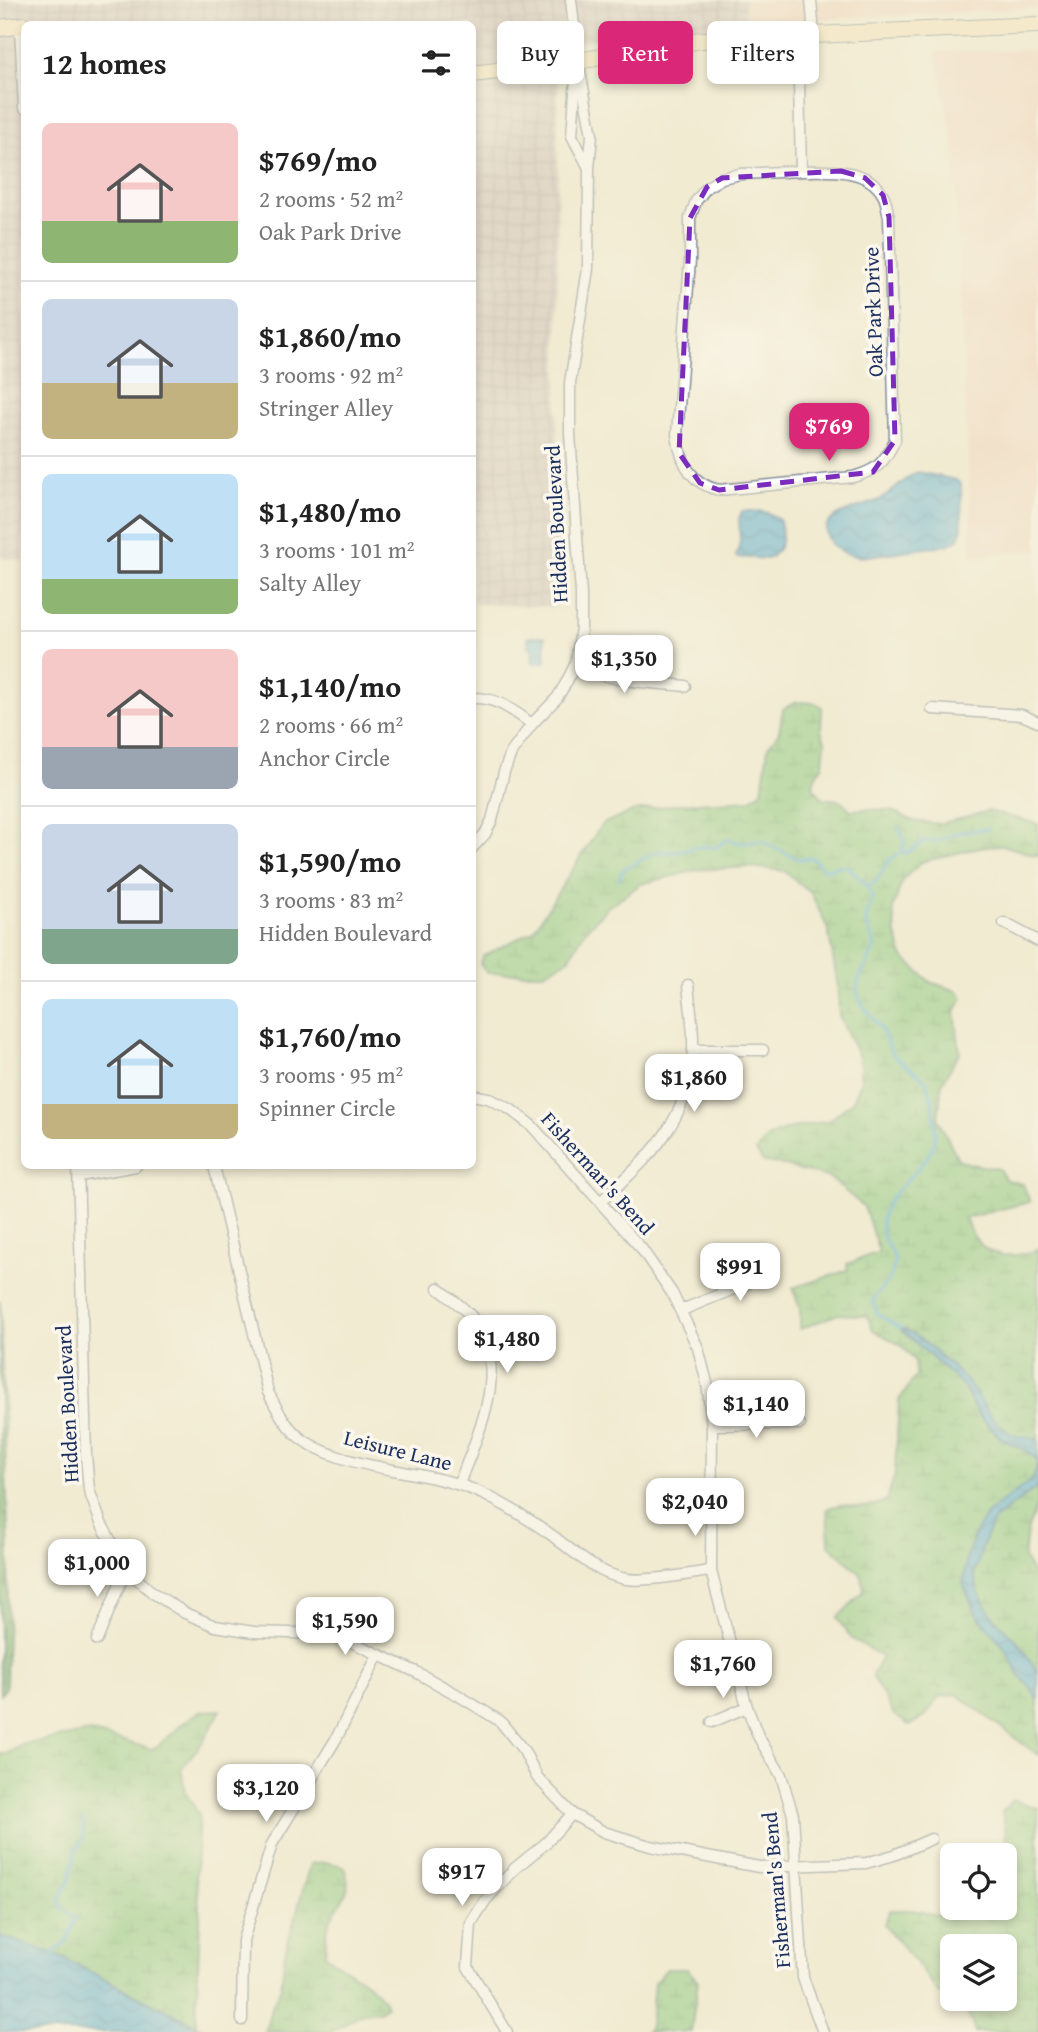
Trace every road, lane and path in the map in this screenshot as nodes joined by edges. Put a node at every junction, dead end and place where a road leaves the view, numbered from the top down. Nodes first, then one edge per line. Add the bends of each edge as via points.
1 (571, 0) edge
2 (811, 0) edge
3 (573, 21) edge
4 (808, 21) edge
5 (21, 24) edge
6 (1038, 25) edge
7 (0, 28) edge
8 (819, 34) edge
9 (707, 40) edge
10 (584, 60) edge
11 (497, 71) edge
12 (476, 74) edge
13 (576, 84) edge
14 (582, 84) edge
15 (804, 84) edge
16 (589, 168) junction
17 (801, 171) junction
18 (576, 663) junction
19 (685, 687) dead end
20 (476, 698) edge
21 (932, 709) dead end
22 (1038, 722) edge
23 (532, 724) junction
24 (476, 844) edge
25 (1004, 923) dead end
26 (1038, 941) edge
27 (688, 985) dead end
28 (693, 1050) junction
29 (763, 1050) dead end
30 (476, 1096) edge
31 (102, 1169) edge
32 (215, 1169) edge
33 (79, 1171) edge
34 (600, 1202) junction
35 (759, 1259) dead end
36 (438, 1288) dead end
37 (682, 1310) junction
38 (800, 1424) dead end
39 (712, 1425) junction
40 (459, 1484) junction
41 (126, 1569) junction
42 (710, 1571) junction
43 (97, 1640) dead end
44 (378, 1655) junction
45 (747, 1707) junction
46 (712, 1722) dead end
47 (572, 1814) junction
48 (931, 1839) dead end
49 (796, 1866) junction
50 (242, 2020) dead end
51 (507, 2032) edge
52 (823, 2032) edge

1 - 3 street
2 - 4 street
5 - 7 main road
6 - 8 main road
9 - 10 main road
11 - 12 main road
13 - 16 street, Hidden Boulevard via 572,136
14 - 16 street, Hidden Boulevard via 592,135
15 - 17 street
16 - 18 street, Hidden Boulevard via 588,269 570,383 581,594
17 - 17 street, Oak Park Drive via 841,171 865,178 883,195 890,228 895,440 873,472 712,489 687,470 677,434 690,218 707,187 722,178
18 - 19 street via 606,677
18 - 23 street, Hidden Boulevard via 557,698
20 - 23 street via 501,702
21 - 22 street via 1022,715
23 - 24 street, Hidden Boulevard via 511,753 492,820
25 - 26 street
27 - 28 street
28 - 29 street
28 - 34 street via 674,1123 653,1153
30 - 34 street, Fisherman's Bend via 510,1109 531,1126
31 - 33 street
32 - 40 street, Leisure Lane via 268,1392 284,1422 305,1441 340,1458
33 - 41 street, Hidden Boulevard via 89,1490
34 - 37 street, Fisherman's Bend via 641,1248
35 - 37 street via 748,1283
36 - 40 street via 471,1316 486,1341 492,1367 486,1408
37 - 39 street, Fisherman's Bend via 698,1348
38 - 39 street
39 - 42 street, Fisherman's Bend
40 - 42 street, Leisure Lane via 488,1496 551,1535 592,1567 626,1579
41 - 43 street
41 - 44 street, Hidden Boulevard via 153,1593 215,1626 323,1634
42 - 45 street, Fisherman's Bend
44 - 47 street, Hidden Boulevard via 456,1693 500,1721 537,1777
44 - 50 street via 337,1739 272,1844 243,1940
45 - 46 street
45 - 49 street, Fisherman's Bend via 785,1788 793,1815
47 - 49 street, Hidden Boulevard via 604,1832 650,1846 759,1867
47 - 51 street via 514,1869 471,1923 468,1967
48 - 49 street, Hidden Boulevard via 866,1863
49 - 52 street, Fisherman's Bend via 803,1978

